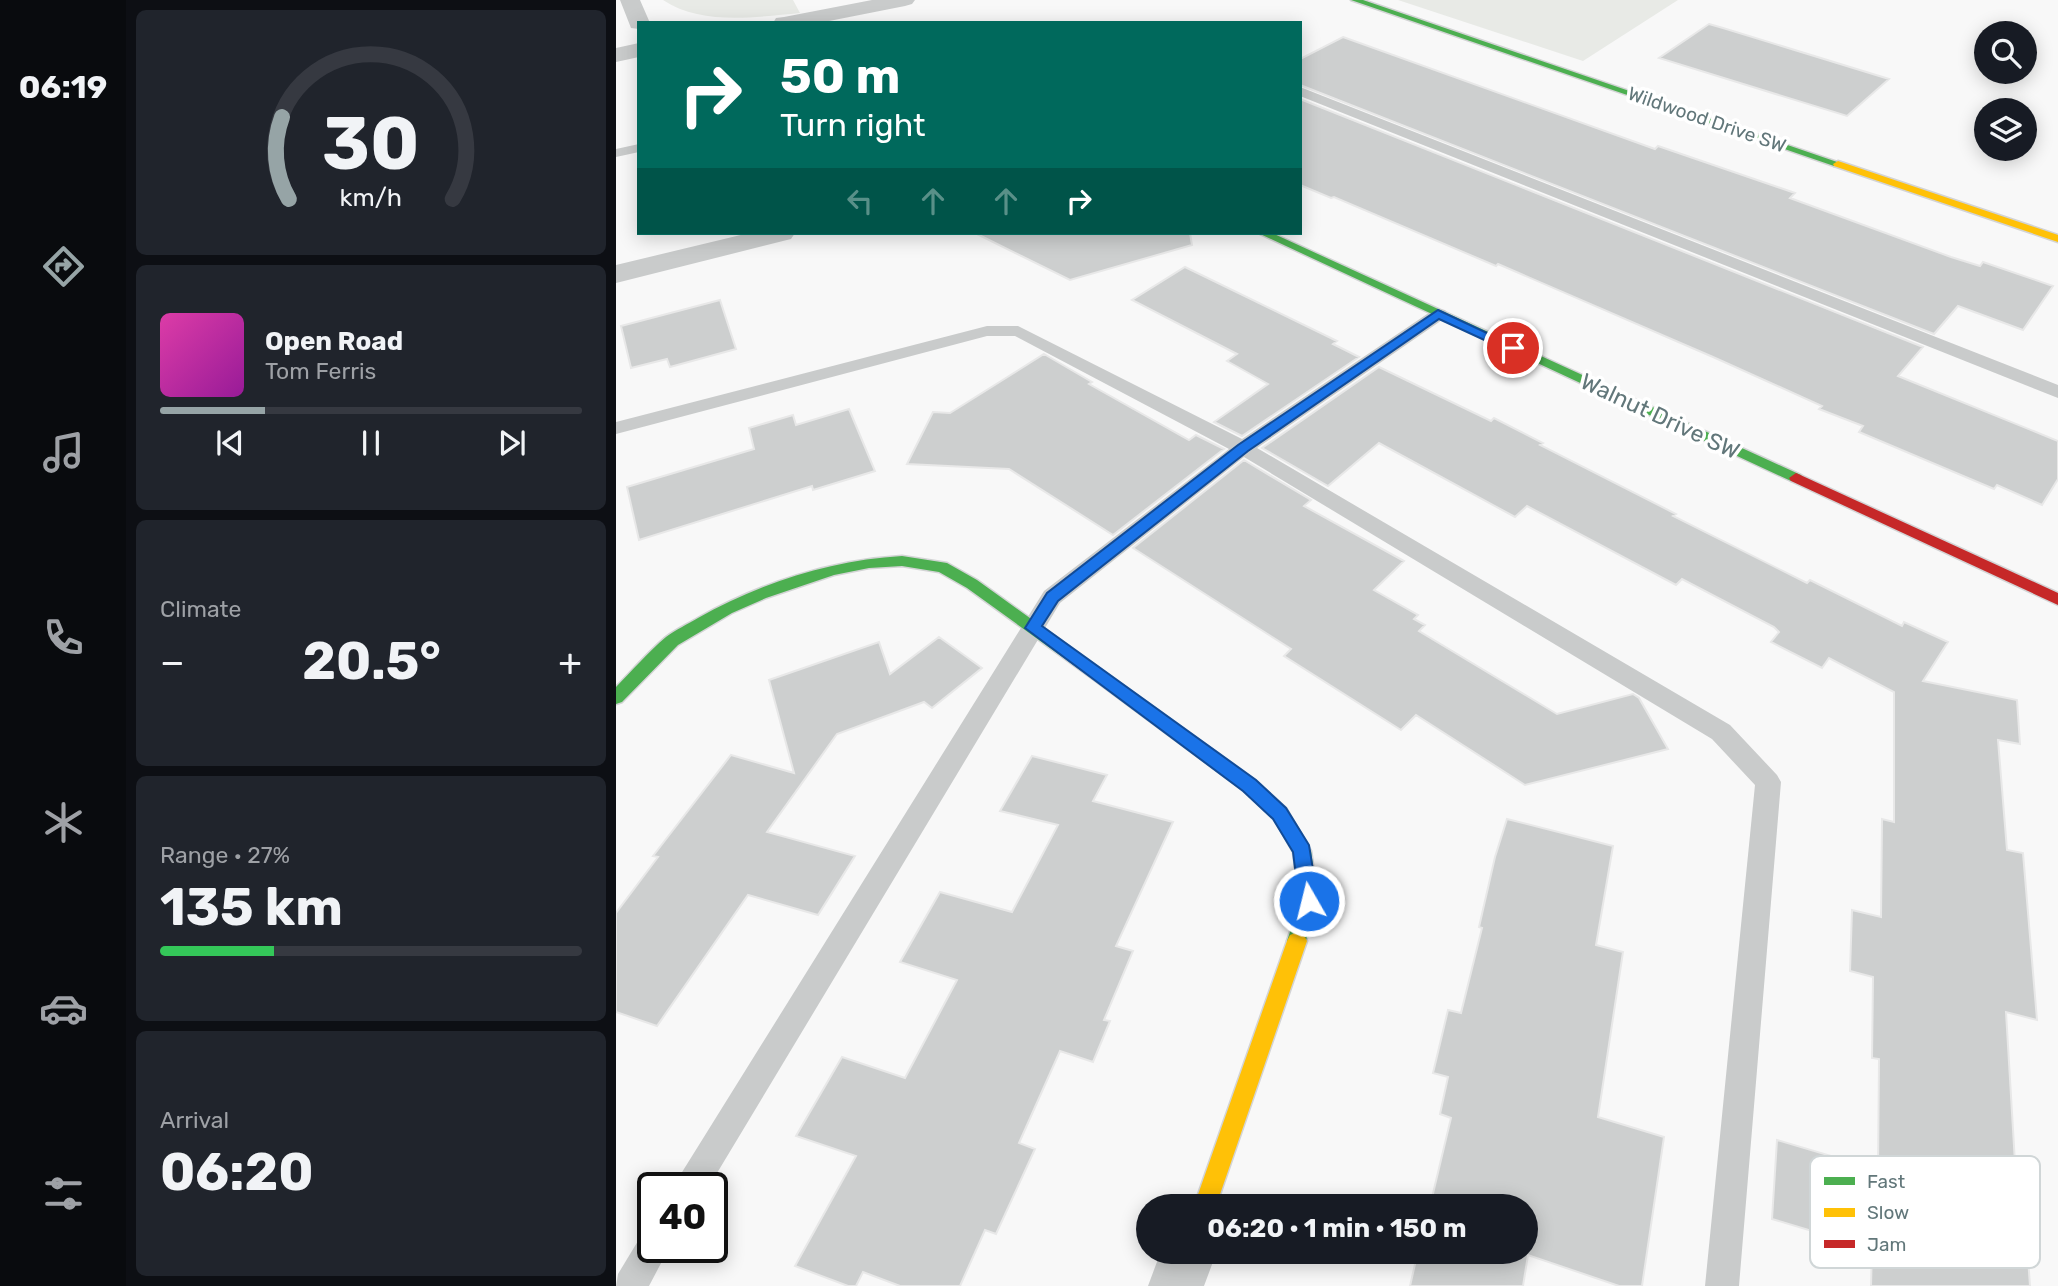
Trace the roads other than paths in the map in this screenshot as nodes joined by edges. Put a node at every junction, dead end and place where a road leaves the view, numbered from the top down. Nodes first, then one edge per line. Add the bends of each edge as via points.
1 (630, 0) edge
2 (905, 0) edge
3 (1355, 0) edge
4 (638, 21) edge
5 (795, 21) edge
6 (637, 50) edge
7 (616, 55) edge
8 (1302, 91) edge
9 (637, 148) edge
10 (616, 153) edge
11 (773, 235) edge
12 (1267, 235) edge
13 (2058, 239) edge
14 (616, 274) edge
15 (1438, 314) junction
16 (2058, 392) edge
17 (616, 428) edge
18 (1243, 448) junction
19 (2058, 599) edge
20 (1033, 628) junction
21 (616, 697) edge
22 (700, 1172) edge
23 (1209, 1194) edge
24 (644, 1263) edge
25 (1184, 1264) edge
26 (630, 1286) edge
27 (1176, 1286) edge
28 (1722, 1286) edge

1 - 4 street
2 - 5 street
3 - 13 street, Wildwood Drive SW
6 - 7 street
8 - 16 lane
9 - 10 lane
11 - 14 street
12 - 15 street, Walnut Drive SW
15 - 18 lane
15 - 19 street, Walnut Drive SW
17 - 18 lane via 986,331 1018,331
18 - 20 lane via 1052,597
18 - 28 lane via 1721,732 1768,782
20 - 21 street via 933,564 872,561 807,578 710,617 671,642
20 - 22 lane
20 - 23 street via 1250,786 1280,813 1302,851 1309,901
24 - 26 lane
25 - 27 street

